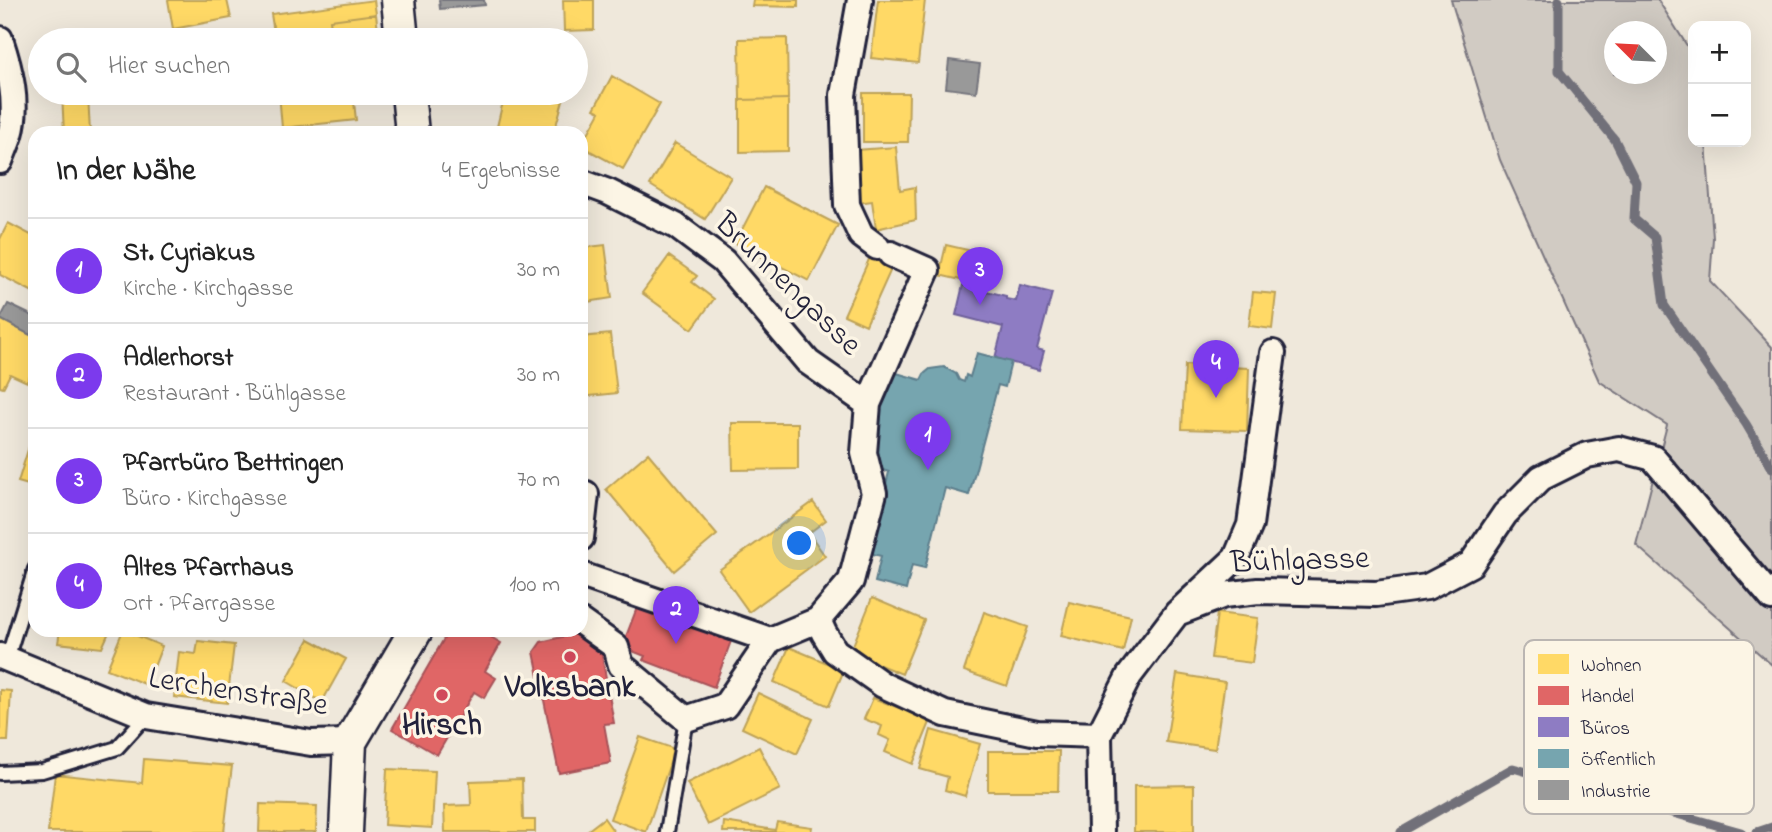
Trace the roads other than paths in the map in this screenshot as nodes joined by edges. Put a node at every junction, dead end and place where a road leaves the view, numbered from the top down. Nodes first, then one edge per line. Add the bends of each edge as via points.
1 (398, 0) edge
2 (860, 0) edge
3 (401, 28) edge
4 (3, 55) edge
5 (409, 105) edge
6 (411, 126) edge
7 (0, 161) edge
8 (588, 185) edge
9 (1273, 353) dead end
10 (868, 404) junction
11 (588, 577) edge
12 (28, 589) edge
13 (1772, 598) edge
14 (1177, 613) junction
15 (818, 620) junction
16 (588, 627) edge
17 (411, 637) edge
18 (770, 640) junction
19 (4, 657) edge
20 (146, 716) junction
21 (686, 719) junction
22 (1098, 735) junction
23 (350, 742) junction
24 (0, 773) edge
25 (346, 832) edge
26 (667, 832) edge
27 (1101, 832) edge

1 - 3 street
2 - 10 street via 843,95 847,205 861,235 927,270
4 - 7 street via 14,104 11,133
5 - 6 street
8 - 10 street, Brunnengasse via 676,226 723,261 808,362
9 - 14 street via 1250,525 1236,558
10 - 15 street via 863,453 874,493 851,581
11 - 18 street
12 - 19 lane
13 - 14 street, Bühlgasse via 1653,458 1619,449 1587,455 1541,478 1505,514 1471,564 1427,587 1376,594 1258,591 1224,595
14 - 22 street via 1129,676
15 - 18 street
15 - 22 street via 835,651 883,685 945,714 1037,733
16 - 21 street via 615,647 621,665
17 - 23 street
18 - 21 street via 724,706
19 - 20 street, Lerchenstraße
20 - 23 street, Lerchenstraße via 311,743
20 - 24 lane via 117,748 42,771
21 - 26 lane
22 - 27 street
23 - 25 street

